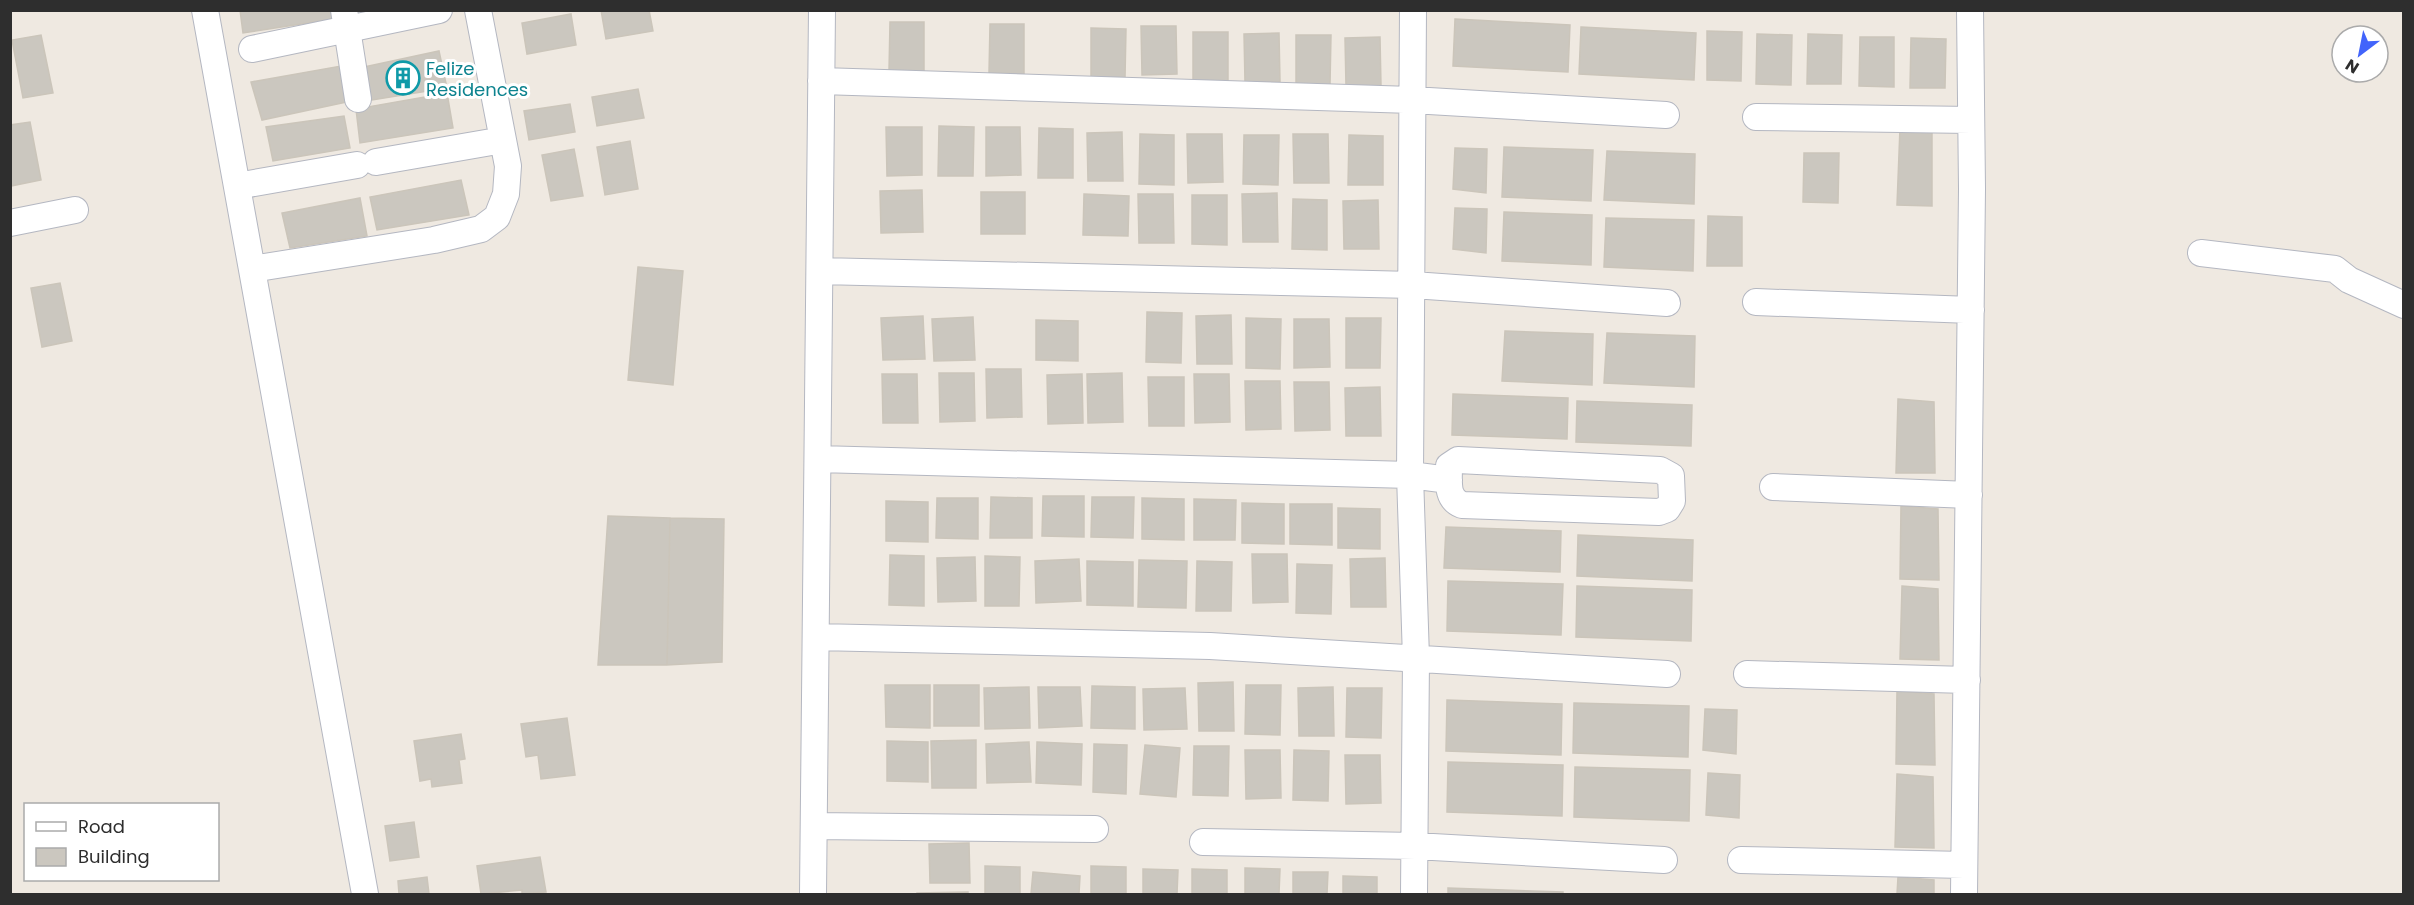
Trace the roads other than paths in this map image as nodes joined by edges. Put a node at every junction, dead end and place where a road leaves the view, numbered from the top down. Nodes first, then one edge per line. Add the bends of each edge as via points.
1 (205, 10) edge
2 (439, 10) edge
3 (478, 10) edge
4 (822, 10) edge
5 (1413, 10) edge
6 (1970, 10) edge
7 (345, 20) edge
8 (252, 50) dead end
9 (821, 81) junction
10 (358, 99) dead end
11 (1412, 100) junction
12 (1666, 115) dead end
13 (1756, 117) dead end
14 (1971, 120) junction
15 (503, 140) junction
16 (237, 186) junction
17 (75, 210) dead end
18 (10, 223) edge
19 (2201, 253) dead end
20 (252, 269) junction
21 (819, 271) junction
22 (1413, 285) junction
23 (1756, 302) dead end
24 (1667, 303) dead end
25 (2403, 305) edge
26 (1971, 310) junction
27 (818, 459) junction
28 (1410, 475) junction
29 (1449, 480) junction
30 (1773, 487) dead end
31 (1968, 495) junction
32 (816, 637) junction
33 (1416, 658) junction
34 (1667, 674) dead end
35 (1747, 674) dead end
36 (1966, 680) junction
37 (814, 826) junction
38 (1095, 829) dead end
39 (1203, 842) dead end
40 (1415, 846) junction
41 (1664, 860) dead end
42 (1741, 860) dead end
43 (1964, 865) junction
44 (365, 894) edge
45 (813, 894) edge
46 (1414, 894) edge
47 (1964, 894) edge

1 - 16 street
2 - 7 street
3 - 15 street
4 - 9 street
5 - 11 street
6 - 14 street
7 - 8 street
7 - 10 street
9 - 11 street
9 - 21 street
11 - 12 street
11 - 22 street
13 - 14 street
14 - 26 street
15 - 16 street
15 - 20 street via 508,166 506,194 502,210 481,229
16 - 20 street
17 - 18 street
19 - 25 street via 2335,269 2349,280
20 - 44 street
21 - 22 street
21 - 27 street
22 - 24 street
22 - 28 street
23 - 26 street
26 - 31 street
27 - 28 street
27 - 32 street
28 - 29 street
28 - 33 street
29 - 29 street via 1450,495 1462,505 1659,512 1672,501 1671,476 1660,470 1458,460 1449,466
30 - 31 street
31 - 36 street
32 - 33 street via 1209,646
32 - 37 street
33 - 34 street
33 - 40 street
35 - 36 street
36 - 43 street
37 - 38 street
37 - 45 street
39 - 40 street
40 - 41 street
40 - 46 street
42 - 43 street
43 - 47 street

